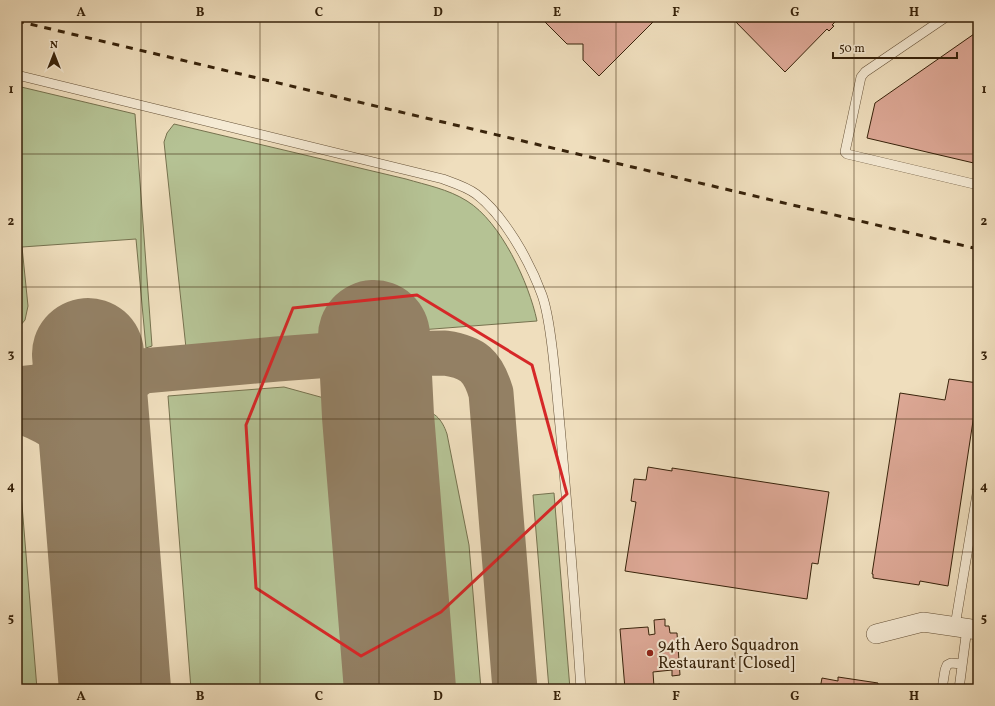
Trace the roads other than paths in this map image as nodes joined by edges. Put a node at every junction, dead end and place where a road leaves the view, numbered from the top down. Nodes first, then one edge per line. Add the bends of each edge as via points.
1 (946, 17) edge
2 (17, 75) edge
3 (978, 185) edge
4 (978, 488) edge
5 (967, 628) edge
6 (876, 634) dead end
7 (962, 664) junction
8 (581, 689) edge
9 (942, 689) edge
10 (959, 689) edge

1 - 3 lane via 861,77 845,152
2 - 8 lane via 443,179 475,193 487,203 517,245 533,274 548,320 567,502
4 - 5 lane
5 - 6 street via 923,622
5 - 7 lane
7 - 9 lane via 947,665
7 - 10 lane

